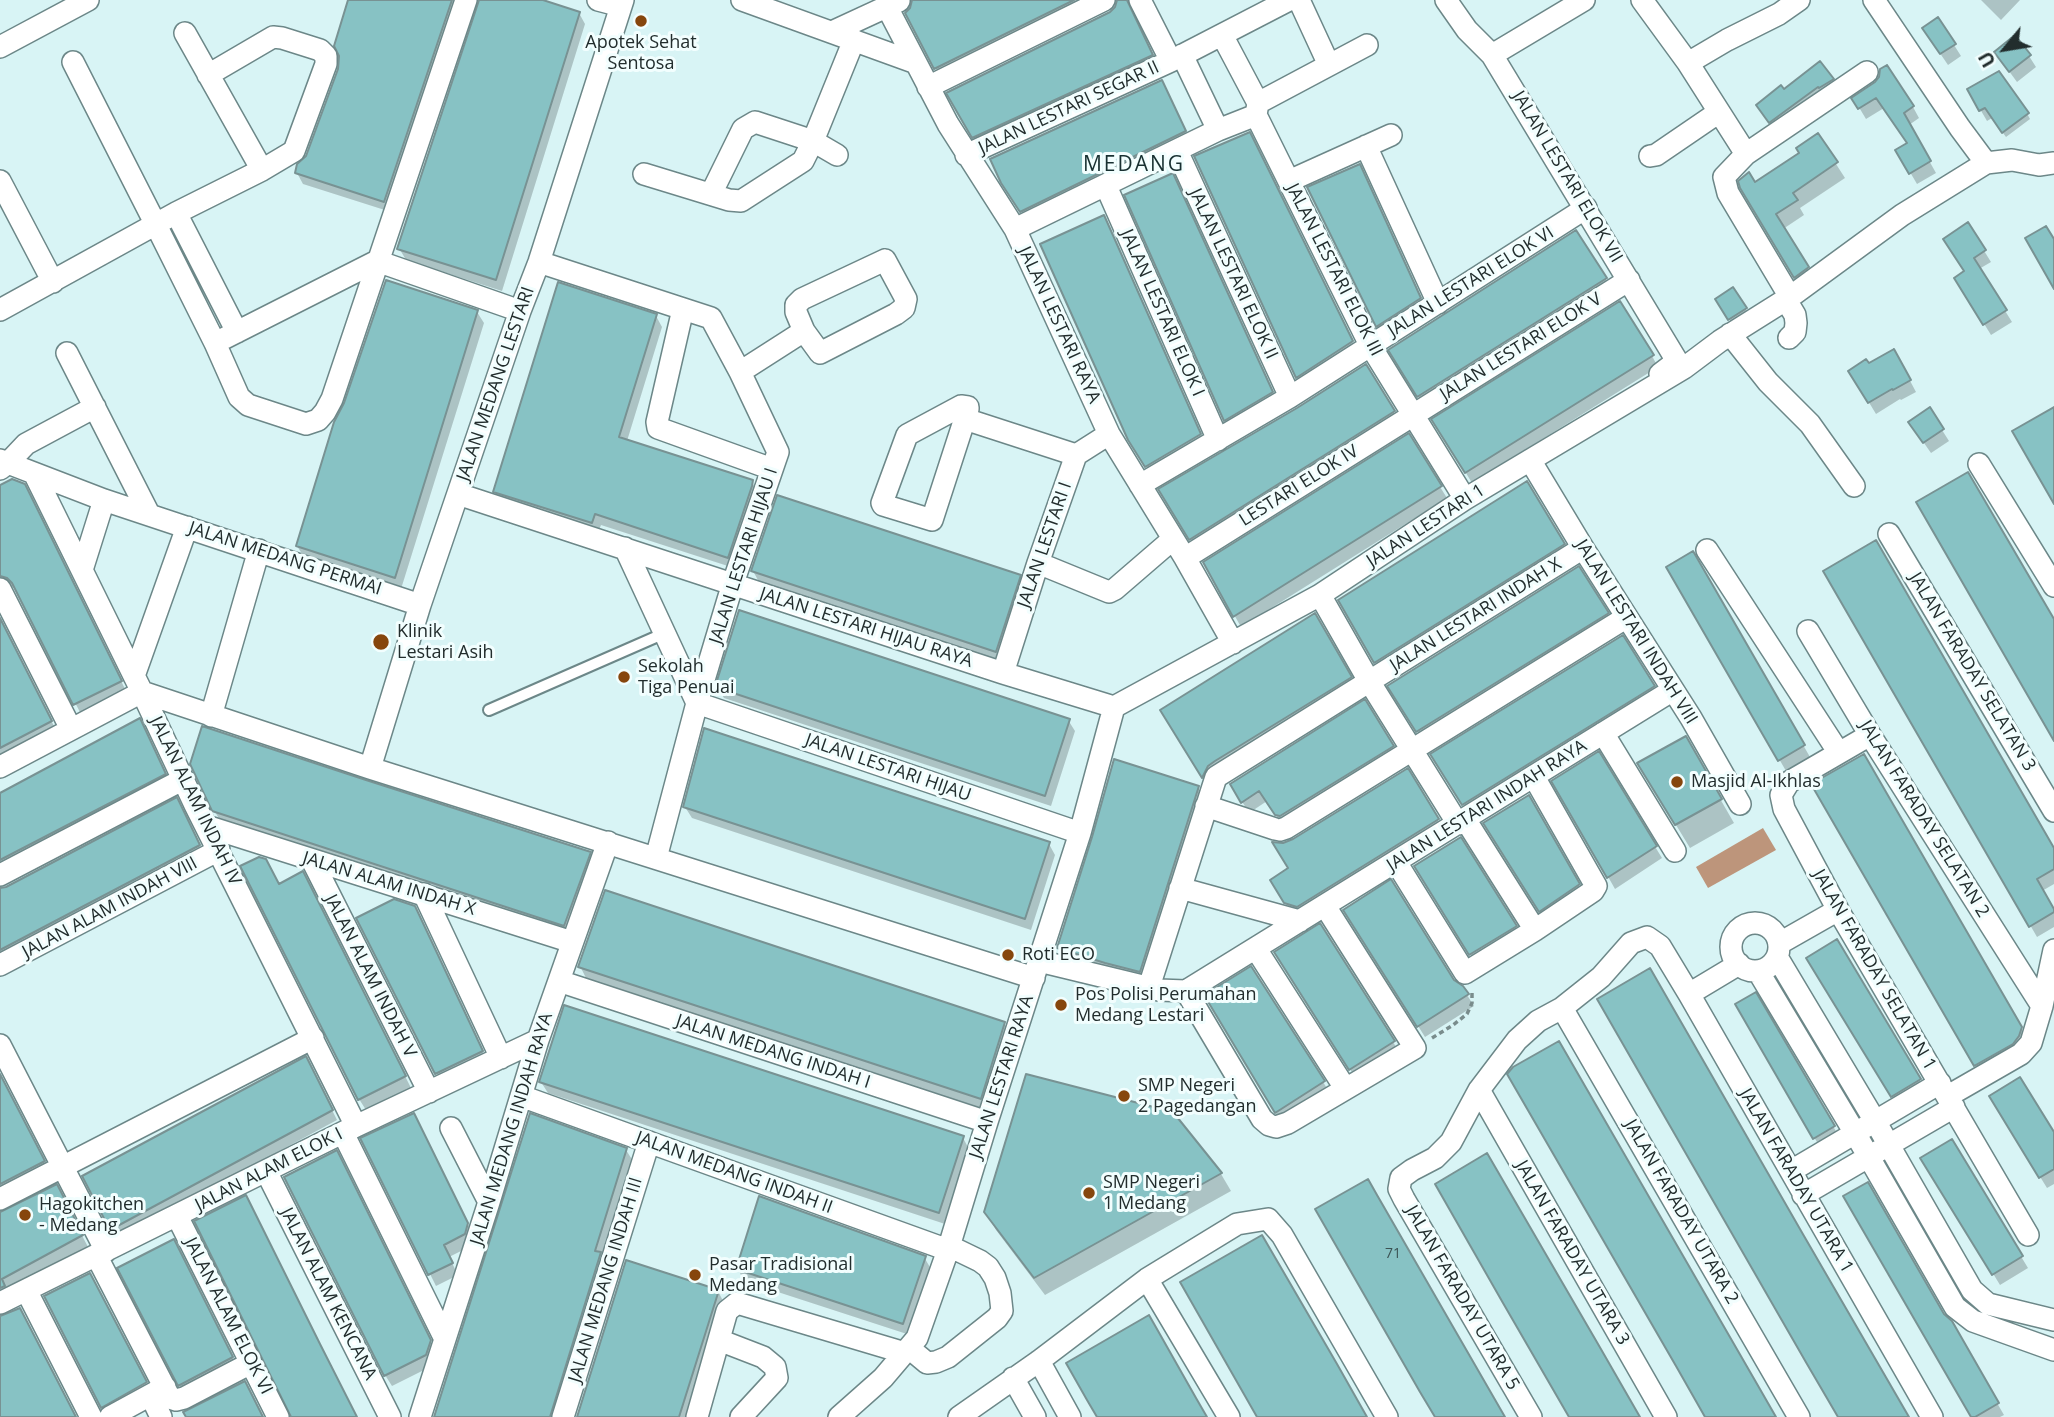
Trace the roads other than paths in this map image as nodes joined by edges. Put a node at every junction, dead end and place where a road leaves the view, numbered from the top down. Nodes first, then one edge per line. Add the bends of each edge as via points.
1 (88, 0) edge
2 (466, 0) edge
3 (598, 0) edge
4 (742, 0) edge
5 (1104, 0) edge
6 (1140, 0) edge
7 (1289, 0) edge
8 (1299, 0) edge
9 (1446, 0) edge
10 (1584, 0) edge
11 (1642, 0) edge
12 (1800, 0) edge
13 (1874, 0) edge
14 (622, 3) edge
15 (894, 3) edge
16 (832, 32) junction
17 (185, 33) dead end
18 (1222, 35) junction
19 (854, 40) junction
20 (1367, 45) dead end
21 (0, 47) edge
22 (1492, 55) junction
23 (1176, 58) junction
24 (72, 62) dead end
25 (916, 63) junction
26 (1688, 63) junction
27 (1329, 65) junction
28 (1867, 72) dead end
29 (208, 75) junction
30 (928, 87) junction
31 (1257, 109) junction
32 (1719, 112) junction
33 (1219, 130) junction
34 (1391, 135) dead end
35 (813, 141) junction
36 (1367, 146) junction
37 (1177, 151) junction
38 (837, 155) dead end
39 (967, 155) junction
40 (1746, 155) junction
41 (1650, 156) dead end
42 (1986, 163) junction
43 (2054, 163) edge
44 (262, 170) junction
45 (643, 174) dead end
46 (1289, 181) junction
47 (0, 182) edge
48 (1106, 186) junction
49 (712, 194) junction
50 (1586, 208) junction
51 (176, 212) junction
52 (156, 225) junction
53 (1015, 229) junction
54 (377, 261) junction
55 (539, 262) junction
56 (1629, 280) junction
57 (53, 282) junction
58 (1788, 298) junction
59 (1437, 303) junction
60 (682, 309) junction
61 (0, 310) edge
62 (520, 311) junction
63 (804, 331) junction
64 (237, 332) junction
65 (1730, 334) junction
66 (1789, 338) dead end
67 (215, 343) junction
68 (1370, 345) junction
69 (67, 354) dead end
70 (740, 372) junction
71 (1290, 397) junction
72 (95, 407) junction
73 (1413, 414) junction
74 (965, 419) junction
75 (1589, 427) junction
76 (1109, 435) junction
77 (1218, 440) junction
78 (1076, 455) junction
79 (1530, 460) junction
80 (3, 464) edge
81 (1979, 464) dead end
82 (772, 469) junction
83 (35, 475) junction
84 (1140, 485) junction
85 (1854, 486) dead end
86 (458, 494) junction
87 (1465, 499) junction
88 (104, 500) junction
89 (149, 514) junction
90 (187, 527) junction
91 (1889, 534) dead end
92 (1173, 539) junction
93 (625, 548) junction
94 (1583, 548) junction
95 (259, 550) junction
96 (1707, 550) dead end
97 (1185, 558) junction
98 (1038, 564) junction
99 (82, 570) junction
100 (733, 583) junction
101 (2054, 586) edge
102 (0, 589) edge
103 (1320, 595) junction
104 (421, 605) junction
105 (1627, 617) junction
106 (1808, 631) dead end
107 (665, 633) junction
108 (1233, 642) junction
109 (1003, 673) junction
110 (1369, 681) junction
111 (138, 684) junction
112 (1673, 690) junction
113 (697, 702) junction
114 (1114, 707) junction
115 (489, 710) dead end
116 (211, 716) junction
117 (71, 729) junction
118 (1603, 733) junction
119 (1870, 735) junction
120 (1413, 751) junction
121 (1839, 753) junction
122 (0, 766) edge
123 (370, 768) junction
124 (1534, 776) junction
125 (183, 780) junction
126 (1740, 804) dead end
127 (1206, 806) junction
128 (2054, 811) edge
129 (1462, 821) junction
130 (206, 826) junction
131 (1080, 834) junction
132 (608, 842) junction
133 (219, 850) junction
134 (1675, 851) dead end
135 (656, 858) junction
136 (312, 860) junction
137 (1396, 862) junction
138 (0, 875) edge
139 (1180, 888) junction
140 (424, 894) junction
141 (1325, 906) junction
142 (1838, 911) junction
143 (1300, 921) junction
144 (1535, 930) junction
145 (572, 942) junction
146 (1256, 948) junction
147 (1778, 950) junction
148 (2054, 950) edge
149 (0, 965) edge
150 (1748, 968) junction
151 (1036, 969) junction
152 (559, 981) junction
153 (1149, 987) junction
154 (1186, 991) junction
155 (1689, 994) junction
156 (2042, 1006) junction
157 (1562, 1008) junction
158 (313, 1038) junction
159 (538, 1040) junction
160 (0, 1045) edge
161 (501, 1058) junction
162 (1345, 1088) junction
163 (1479, 1090) junction
164 (429, 1092) junction
165 (1947, 1095) junction
166 (521, 1096) junction
167 (1875, 1121) junction
168 (987, 1122) junction
169 (451, 1128) dead end
170 (350, 1130) junction
171 (1855, 1133) junction
172 (649, 1142) junction
173 (1888, 1146) junction
174 (1868, 1157) junction
175 (63, 1167) junction
176 (266, 1171) junction
177 (1791, 1171) junction
178 (1803, 1195) junction
179 (0, 1199) edge
180 (489, 1202) junction
181 (177, 1216) junction
182 (2028, 1236) dead end
183 (948, 1248) junction
184 (101, 1253) junction
185 (1146, 1279) junction
186 (26, 1290) junction
187 (0, 1303) edge
188 (2054, 1320) edge
189 (445, 1339) junction
190 (719, 1340) junction
191 (907, 1350) junction
192 (2054, 1350) edge
193 (1039, 1361) junction
194 (251, 1363) junction
195 (1013, 1378) junction
196 (162, 1394) junction
197 (92, 1417) edge
198 (110, 1417) edge
199 (161, 1417) edge
200 (278, 1417) edge
201 (390, 1417) edge
202 (420, 1417) edge
203 (563, 1417) edge
204 (697, 1417) edge
205 (741, 1417) edge
206 (839, 1417) edge
207 (959, 1417) edge
208 (1035, 1417) edge
209 (1070, 1417) edge
210 (1229, 1417) edge
211 (1387, 1417) edge
212 (1531, 1417) edge
213 (1665, 1417) edge
214 (1799, 1417) edge
215 (1932, 1417) edge

1 - 21 street
2 - 54 street
3 - 14 street
4 - 16 street
5 - 30 street
6 - 23 street
7 - 18 street, JALAN LESTARI SEGAR II
8 - 27 street
9 - 22 street, JALAN LESTARI ELOK VII
10 - 22 street
11 - 26 street
12 - 26 street
13 - 42 street
14 - 55 street, JALAN MEDANG LESTARI
15 - 16 street
15 - 25 street, JALAN LESTARI RAYA
16 - 19 street
17 - 29 street
18 - 23 street, JALAN LESTARI SEGAR II
18 - 31 street, JALAN LESTARI ELOK III
19 - 25 street
19 - 35 street
20 - 27 street
22 - 50 street, JALAN LESTARI ELOK VII
23 - 33 street
23 - 39 street, JALAN LESTARI SEGAR II
24 - 52 street
25 - 30 street, JALAN LESTARI RAYA
26 - 32 street
27 - 31 street
28 - 40 street
29 - 44 street
29 - 44 street via 273,37 320,50 326,57 294,151
30 - 39 street, JALAN LESTARI RAYA
31 - 33 street
31 - 46 street, JALAN LESTARI ELOK III
32 - 40 street
32 - 41 street
33 - 37 street
34 - 36 street
35 - 38 street
35 - 49 street via 803,161 741,201
35 - 49 street via 755,122 748,125
36 - 46 street
36 - 59 street
37 - 48 street
37 - 71 street, JALAN LESTARI ELOK II
39 - 53 street, JALAN LESTARI RAYA
40 - 58 street via 1724,177 1728,193
42 - 43 street
42 - 58 street, JALAN LESTARI 1 via 1902,215
44 - 51 street
45 - 49 street
46 - 68 street, JALAN LESTARI ELOK III
47 - 57 street
48 - 53 street
48 - 77 street, JALAN LESTARI ELOK I
50 - 56 street, JALAN LESTARI ELOK VII
50 - 59 street, JALAN LESTARI ELOK VI
51 - 52 street
51 - 64 street
52 - 57 street
52 - 67 street
53 - 76 street, JALAN LESTARI RAYA
54 - 62 street
54 - 64 street
54 - 67 street via 332,399 318,420 306,424 248,405 239,397
55 - 60 street, JALAN LESTARI HIJAU I
55 - 62 street, JALAN MEDANG LESTARI
56 - 73 street, JALAN LESTARI ELOK V
56 - 75 street, JALAN LESTARI ELOK VII via 1677,362 1599,413
57 - 61 street
58 - 65 street, JALAN LESTARI 1
58 - 66 street via 1796,323
59 - 68 street, JALAN LESTARI ELOK VI
60 - 70 street, JALAN LESTARI HIJAU I via 713,320
60 - 82 street via 658,428
62 - 86 street, JALAN MEDANG LESTARI
63 - 63 street via 822,353 904,308 906,299 886,261 802,299 796,312
63 - 70 street
64 - 67 street
65 - 75 street, JALAN LESTARI 1
65 - 85 street via 1810,424
68 - 71 street, JALAN LESTARI ELOK VI
68 - 73 street, JALAN LESTARI ELOK III
69 - 72 street
70 - 82 street, JALAN LESTARI HIJAU I via 778,452
71 - 77 street, JALAN LESTARI ELOK VI
72 - 80 street, JALAN MEDANG PERMAI via 26,444
72 - 89 street
73 - 87 street, JALAN LESTARI ELOK III
73 - 97 street, LESTARI ELOK IV
74 - 74 street via 968,407 961,406 907,435 883,505 932,520
74 - 78 street
75 - 79 street, JALAN LESTARI 1
76 - 78 street
76 - 84 street, JALAN LESTARI RAYA
77 - 84 street, JALAN LESTARI ELOK VI
78 - 98 street, JALAN LESTARI I
79 - 87 street, JALAN LESTARI 1
79 - 94 street, JALAN LESTARI INDAH VIII
80 - 83 street, JALAN MEDANG PERMAI
81 - 101 street
82 - 100 street, JALAN LESTARI HIJAU I
83 - 88 street, JALAN MEDANG PERMAI
83 - 99 street, JALAN ALAM INDAH IV
84 - 92 street, JALAN LESTARI RAYA
86 - 93 street, JALAN LESTARI HIJAU RAYA
86 - 104 street, JALAN MEDANG LESTARI
87 - 103 street, JALAN LESTARI 1
88 - 89 street, JALAN MEDANG PERMAI
88 - 99 street
89 - 90 street, JALAN MEDANG PERMAI
90 - 95 street, JALAN MEDANG PERMAI
90 - 111 street
91 - 128 street, JALAN FARADAY SELATAN 3
92 - 97 street, JALAN LESTARI RAYA
92 - 98 street via 1108,592
93 - 100 street, JALAN LESTARI HIJAU RAYA
93 - 107 street
94 - 105 street, JALAN LESTARI INDAH VIII
94 - 110 street, JALAN LESTARI INDAH X
95 - 104 street, JALAN MEDANG PERMAI
95 - 116 street
96 - 121 street
97 - 108 street, JALAN LESTARI RAYA
98 - 109 street, JALAN LESTARI I
99 - 111 street, JALAN ALAM INDAH IV
100 - 109 street, JALAN LESTARI HIJAU RAYA
100 - 113 street, JALAN LESTARI HIJAU I
102 - 117 street
103 - 108 street, JALAN LESTARI 1
103 - 110 street
104 - 123 street, JALAN MEDANG LESTARI
105 - 112 street, JALAN LESTARI INDAH VIII
105 - 120 street
106 - 119 street, JALAN FARADAY SELATAN 2
107 - 113 street
107 - 115 lane
108 - 114 street, JALAN LESTARI 1
109 - 114 street, JALAN LESTARI HIJAU RAYA
110 - 120 street
110 - 127 street, JALAN LESTARI INDAH X via 1216,777
111 - 116 street
111 - 117 street
111 - 125 street, JALAN ALAM INDAH IV
112 - 118 street, JALAN LESTARI INDAH RAYA
112 - 126 street, JALAN LESTARI INDAH VIII
113 - 131 street, JALAN LESTARI HIJAU
113 - 135 street, JALAN LESTARI HIJAU I
114 - 131 street, JALAN LESTARI RAYA
116 - 123 street
117 - 122 street
118 - 124 street, JALAN LESTARI INDAH RAYA
118 - 134 street
119 - 121 street, JALAN FARADAY SELATAN 1
119 - 156 street, JALAN FARADAY SELATAN 2
120 - 127 street via 1280,830
120 - 129 street
121 - 142 street, JALAN FARADAY SELATAN 1 via 1789,782 1781,795
123 - 132 street
124 - 129 street, JALAN LESTARI INDAH RAYA
124 - 144 street via 1597,886
125 - 130 street, JALAN ALAM INDAH IV
125 - 138 street
127 - 139 street, JALAN LESTARI INDAH X
129 - 137 street, JALAN LESTARI INDAH RAYA
129 - 144 street
130 - 133 street, JALAN ALAM INDAH IV
130 - 136 street, JALAN ALAM INDAH X
131 - 151 street, JALAN LESTARI RAYA
132 - 135 street
132 - 145 street, JALAN MEDANG INDAH RAYA
133 - 149 street, JALAN ALAM INDAH VIII
133 - 158 street, JALAN ALAM INDAH IV
135 - 151 street
136 - 140 street, JALAN ALAM INDAH X
136 - 164 street, JALAN ALAM INDAH V
137 - 141 street, JALAN LESTARI INDAH RAYA
137 - 144 street via 1465,973
139 - 143 street
139 - 153 street, JALAN LESTARI INDAH X
140 - 145 street, JALAN ALAM INDAH X
140 - 161 street
141 - 143 street, JALAN LESTARI INDAH RAYA
141 - 162 street via 1415,1048
142 - 147 street
142 - 165 street, JALAN FARADAY SELATAN 1
143 - 146 street, JALAN LESTARI INDAH RAYA
145 - 152 street, JALAN MEDANG INDAH RAYA
146 - 154 street, JALAN LESTARI INDAH RAYA
146 - 162 street
147 - 150 street via 1769,967
147 - 150 street via 1772,929 1759,922 1744,925 1734,936 1731,951
147 - 167 street
148 - 156 street
150 - 155 street
150 - 171 street
151 - 153 street
151 - 168 street, JALAN LESTARI RAYA
152 - 159 street, JALAN MEDANG INDAH RAYA
152 - 168 street, JALAN MEDANG INDAH I
153 - 154 street
154 - 162 street via 1269,1125 1289,1123
155 - 157 street, JALAN FARADAY UTARA 1 via 1660,946 1647,937 1631,943 1601,977
155 - 177 street, JALAN FARADAY UTARA 1
156 - 165 street via 2031,1043 2021,1054
157 - 163 street via 1517,1040
157 - 214 street, JALAN FARADAY UTARA 2
158 - 170 street, JALAN ALAM INDAH IV
158 - 175 street
159 - 161 street, JALAN ALAM ELOK I
159 - 166 street, JALAN MEDANG INDAH RAYA
160 - 175 street
161 - 164 street, JALAN ALAM ELOK I
163 - 212 street, JALAN FARADAY UTARA 5 via 1451,1142 1435,1158 1401,1178 1399,1189
163 - 213 street, JALAN FARADAY UTARA 3
164 - 170 street, JALAN ALAM ELOK I
165 - 167 street
165 - 173 street
165 - 182 street, JALAN FARADAY SELATAN 1
166 - 172 street, JALAN MEDANG INDAH II
166 - 180 street, JALAN MEDANG INDAH RAYA
167 - 171 street
167 - 173 street
168 - 183 street, JALAN LESTARI RAYA
169 - 180 street
170 - 176 street, JALAN ALAM ELOK I
170 - 189 street, JALAN ALAM INDAH IV
171 - 174 street
171 - 177 street
172 - 183 street, JALAN MEDANG INDAH II
172 - 203 street, JALAN MEDANG INDAH III
173 - 174 street
173 - 188 street via 1972,1290 1988,1304
174 - 178 street
174 - 192 street via 1955,1307 1973,1321
175 - 179 street
175 - 184 street
176 - 181 street, JALAN ALAM ELOK I
176 - 201 street, JALAN ALAM KENCANA
177 - 178 street, JALAN FARADAY UTARA 1
178 - 215 street, JALAN FARADAY UTARA 1
180 - 189 street, JALAN MEDANG INDAH RAYA
181 - 184 street, JALAN ALAM ELOK I
181 - 194 street, JALAN ALAM ELOK VI
183 - 191 street, JALAN LESTARI RAYA via 917,1338
183 - 191 street, JALAN MEDANG INDAH II via 988,1267 1000,1293 1002,1311 948,1357 932,1364
184 - 186 street, JALAN ALAM ELOK I
184 - 196 street
185 - 193 street
185 - 210 street
185 - 211 street via 1237,1224 1268,1219 1283,1235
186 - 187 street, JALAN ALAM ELOK I
186 - 197 street
189 - 202 street, JALAN MEDANG INDAH RAYA
190 - 191 street via 727,1311 737,1303
190 - 204 street
190 - 205 street via 763,1357 775,1367 777,1378
191 - 206 street, JALAN LESTARI RAYA
193 - 195 street
193 - 209 street
194 - 196 street via 184,1398
194 - 200 street, JALAN ALAM ELOK VI
195 - 207 street
195 - 208 street
196 - 198 street
196 - 199 street

